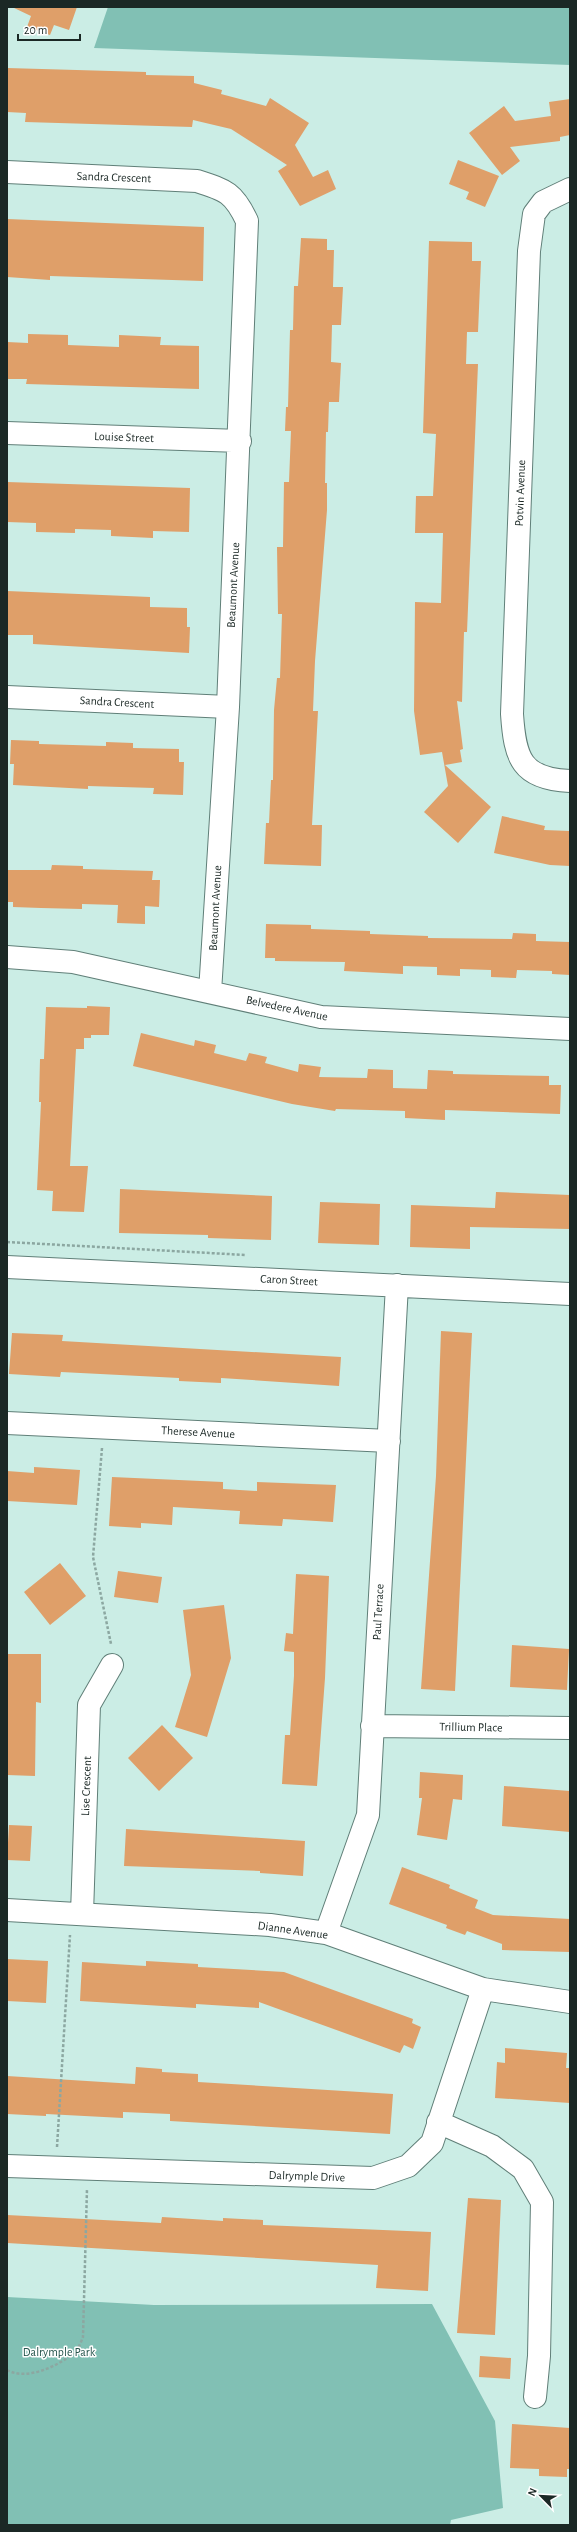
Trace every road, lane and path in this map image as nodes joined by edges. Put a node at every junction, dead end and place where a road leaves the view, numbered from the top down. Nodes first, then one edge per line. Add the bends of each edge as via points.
1 (7, 172) edge
2 (220, 188) joint
3 (570, 189) edge
4 (7, 433) edge
5 (240, 441) junction
6 (7, 697) edge
7 (228, 707) junction
8 (570, 781) edge
9 (7, 957) edge
10 (7, 966) edge
11 (210, 992) junction
12 (570, 1030) edge
13 (7, 1267) edge
14 (397, 1284) junction
15 (570, 1294) edge
16 (7, 1423) edge
17 (104, 1427) junction
18 (389, 1441) junction
19 (112, 1665) joint
20 (372, 1726) junction
21 (570, 1728) edge
22 (7, 1910) edge
23 (76, 1913) junction
24 (326, 1933) junction
25 (483, 1989) junction
26 (570, 2002) edge
27 (438, 2122) junction
28 (7, 2166) edge
29 (56, 2168) junction
30 (87, 2169) junction
31 (7, 2370) edge
32 (535, 2397) dead end

1 - 2 street, Sandra Crescent via 197,181
2 - 5 street, Beaumont Avenue via 237,201 247,221
3 - 8 street, Potvin Avenue via 543,202 534,214 529,251 512,714 514,744 521,760 534,774 554,780
4 - 5 street, Louise Street
5 - 7 street, Beaumont Avenue
6 - 7 street, Sandra Crescent
7 - 11 street, Beaumont Avenue
9 - 10 street
9 - 11 street, Belvedere Avenue via 73,962
11 - 12 street, Belvedere Avenue via 321,1017
13 - 14 street, Caron Street
14 - 15 street, Caron Street
14 - 18 street, Paul Terrace
16 - 17 street, Therese Avenue
17 - 18 street, Therese Avenue
17 - 19 path via 93,1557 110,1638
18 - 20 street, Paul Terrace
19 - 23 street, Lise Crescent via 89,1705
20 - 21 street, Trillium Place
20 - 24 street, Paul Terrace via 368,1815
22 - 23 street, Dianne Avenue
23 - 24 street, Dianne Avenue via 270,1925
23 - 29 path
24 - 25 street, Dianne Avenue
25 - 26 street, Dianne Avenue
25 - 27 street, Dalrymple Drive
27 - 30 street, Dalrymple Drive via 432,2143 408,2166 373,2178
27 - 32 street via 492,2146 523,2169 542,2202 539,2356
28 - 29 street, Dalrymple Drive
29 - 30 street, Dalrymple Drive
30 - 31 path via 83,2337 75,2352 51,2366 28,2374

